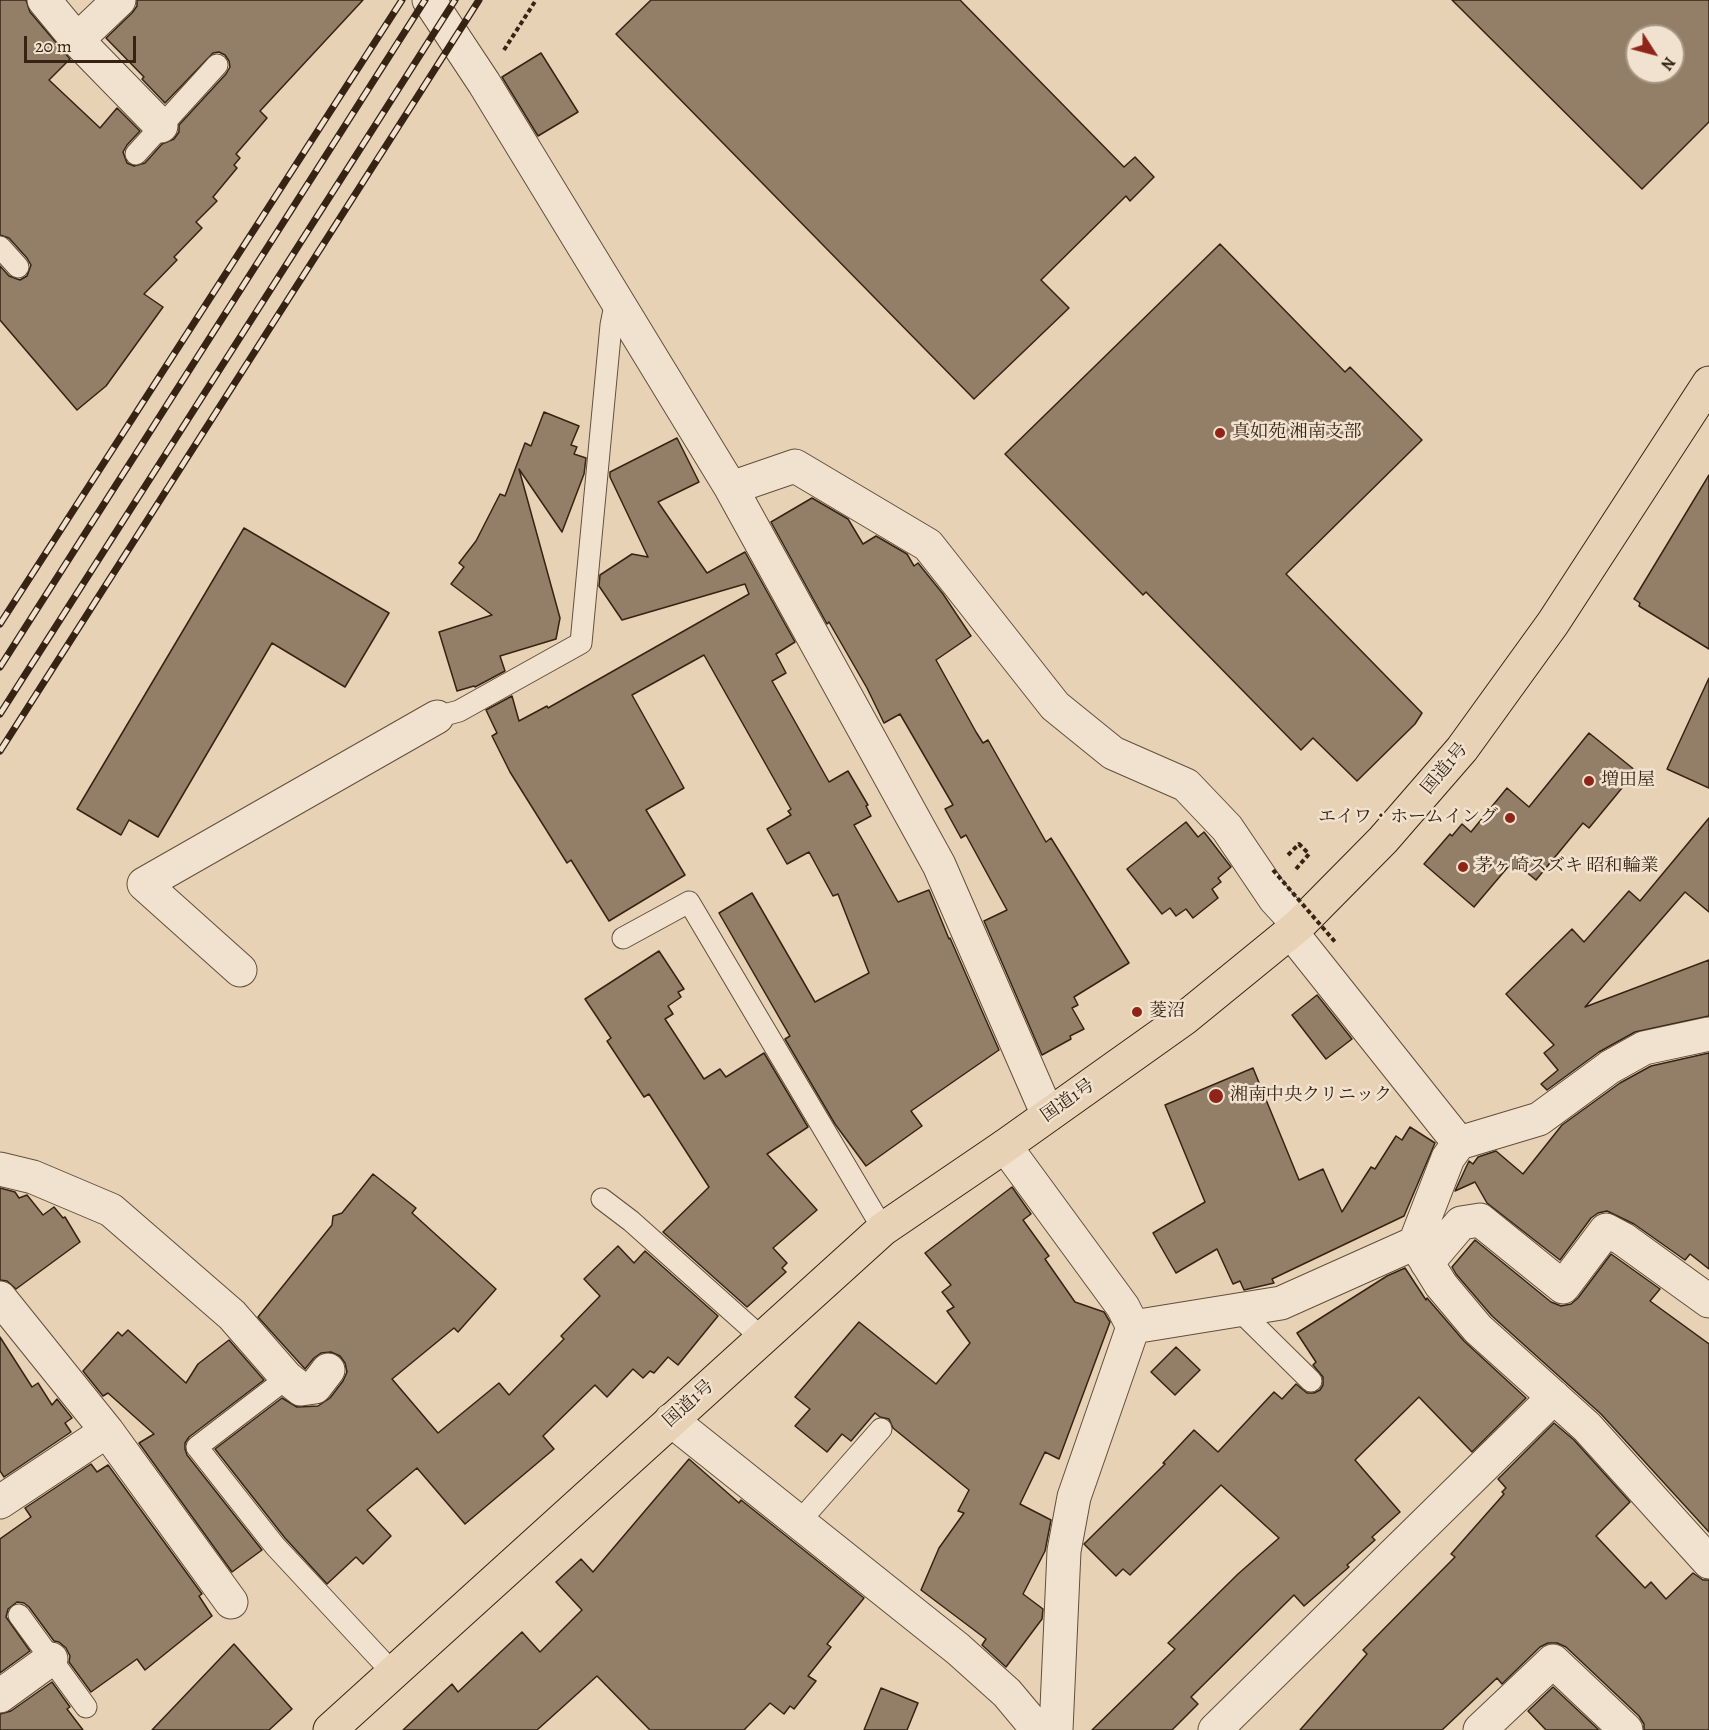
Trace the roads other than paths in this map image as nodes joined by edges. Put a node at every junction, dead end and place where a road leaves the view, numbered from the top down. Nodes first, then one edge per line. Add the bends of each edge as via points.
1 (44, 0) edge
2 (119, 0) edge
3 (429, 0) edge
4 (77, 40) junction
5 (217, 65) dead end
6 (162, 126) junction
7 (136, 154) dead end
8 (0, 247) edge
9 (18, 267) dead end
10 (616, 300) junction
11 (1709, 384) edge
12 (731, 488) junction
13 (436, 717) joint
14 (1295, 928) junction
15 (623, 938) dead end
16 (240, 970) dead end
17 (1705, 1039) edge
18 (1048, 1115) junction
19 (1459, 1143) junction
20 (1005, 1146) junction
21 (0, 1169) edge
22 (602, 1200) dead end
23 (883, 1229) junction
24 (1421, 1253) junction
25 (0, 1298) edge
26 (1709, 1301) edge
27 (1240, 1311) junction
28 (1133, 1327) junction
29 (762, 1338) junction
30 (328, 1370) dead end
31 (286, 1378) junction
32 (1311, 1381) dead end
33 (1554, 1396) junction
34 (671, 1420) junction
35 (881, 1429) dead end
36 (108, 1431) junction
37 (0, 1502) edge
38 (799, 1522) junction
39 (1709, 1562) edge
40 (231, 1602) dead end
41 (19, 1615) dead end
42 (51, 1659) junction
43 (393, 1673) junction
44 (0, 1696) edge
45 (86, 1707) dead end
46 (330, 1730) edge
47 (1038, 1730) edge
48 (1056, 1730) edge
49 (1215, 1730) edge
50 (1479, 1730) edge
51 (1626, 1730) edge

1 - 4 street
2 - 4 street
3 - 10 street
4 - 6 street
5 - 6 lane
6 - 7 lane
8 - 9 lane
10 - 12 street
10 - 13 lane via 580,643 459,711
11 - 14 highway, 国道1号 via 1553,623 1462,749 1383,840
12 - 14 street via 795,466 928,545 1054,706 1113,753 1186,785 1227,828
12 - 18 street via 939,865
13 - 16 street via 144,884
14 - 18 highway, 国道1号 via 1185,1018
14 - 19 street
15 - 23 lane via 689,902
17 - 19 street via 1644,1048 1610,1067 1539,1119
18 - 20 highway, 国道1号
19 - 24 street via 1448,1158
20 - 23 highway, 国道1号
20 - 28 street via 1123,1307
21 - 31 street via 33,1177 111,1210 232,1315
22 - 29 lane via 631,1221
23 - 29 highway, 国道1号
24 - 26 street via 1461,1223 1480,1220 1563,1287 1606,1230
24 - 27 street via 1281,1303
24 - 33 street via 1441,1285 1478,1329
25 - 36 street
27 - 28 street
27 - 32 lane
28 - 48 street via 1072,1508 1064,1551
29 - 34 highway, 国道1号
30 - 31 street via 315,1387 301,1389
31 - 43 lane via 197,1447 275,1546
33 - 39 street
33 - 49 street
34 - 38 street
34 - 43 highway, 国道1号
35 - 38 lane
36 - 37 street
36 - 40 street
38 - 47 street via 958,1649 1007,1693
41 - 42 lane
42 - 44 street
42 - 45 lane
43 - 46 highway, 国道1号
50 - 51 street via 1553,1661

